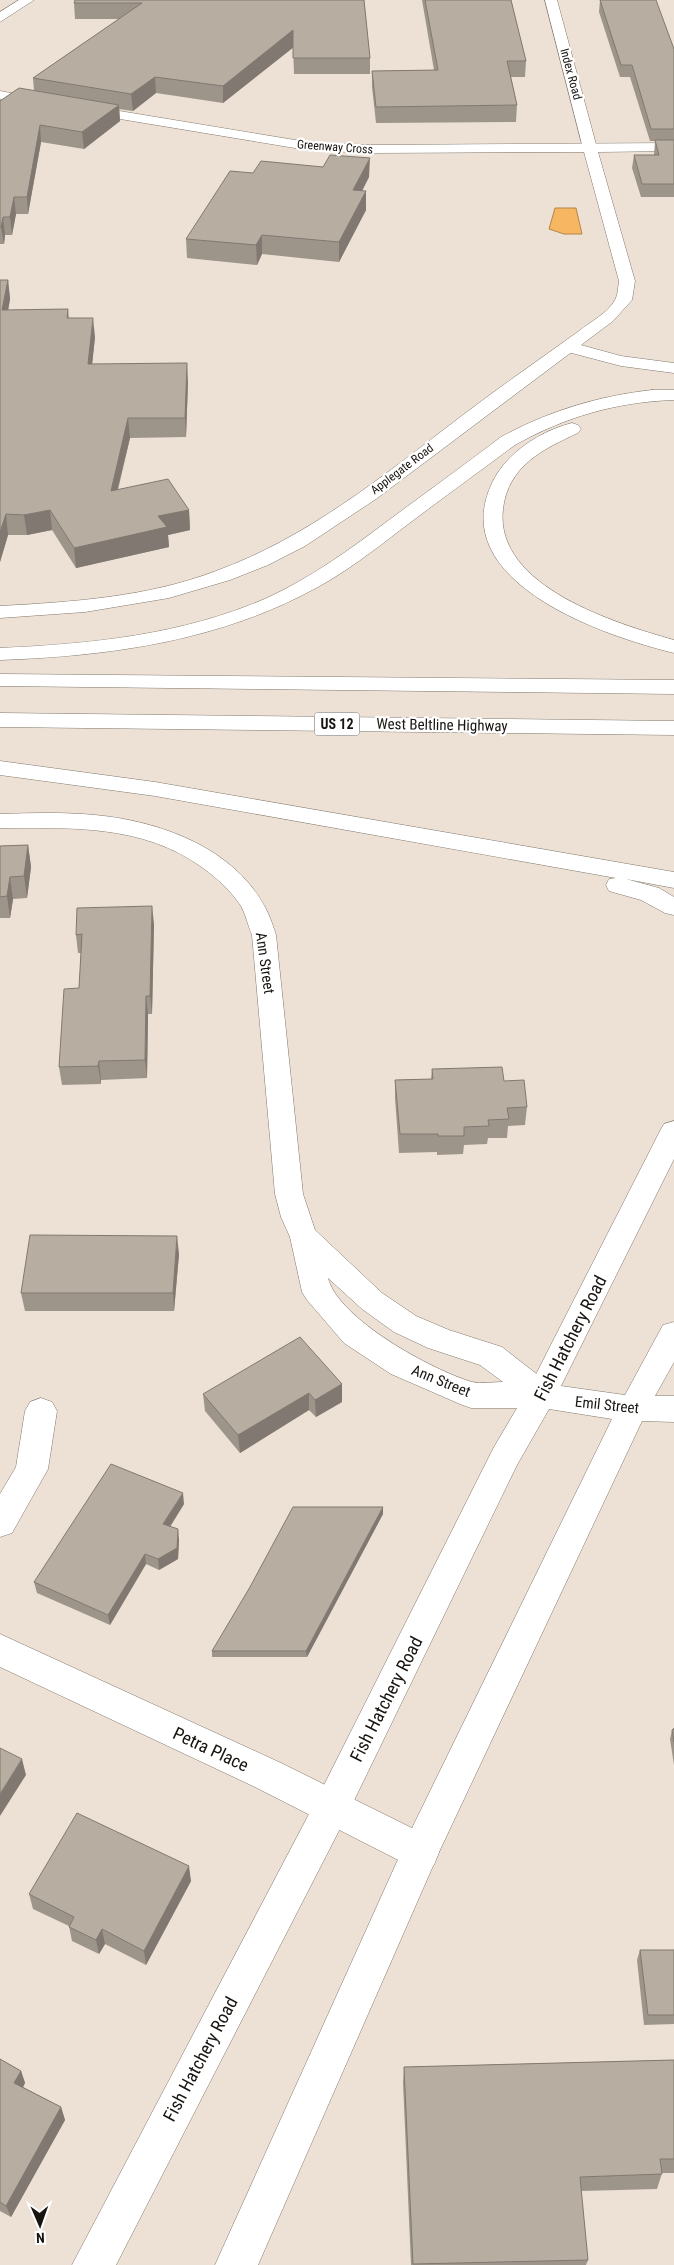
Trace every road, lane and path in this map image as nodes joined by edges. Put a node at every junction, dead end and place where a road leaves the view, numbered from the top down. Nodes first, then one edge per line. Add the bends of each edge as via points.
1 (28, 0) edge
2 (551, 0) edge
3 (0, 18) edge
4 (0, 95) edge
5 (55, 105) edge
6 (73, 108) edge
7 (674, 147) edge
8 (590, 148) junction
9 (570, 347) junction
10 (674, 368) edge
11 (674, 395) edge
12 (659, 414) dead end
13 (0, 612) edge
14 (674, 647) edge
15 (0, 654) edge
16 (0, 680) edge
17 (674, 687) edge
18 (0, 720) edge
19 (674, 728) edge
20 (0, 768) edge
21 (0, 821) edge
22 (344, 823) junction
23 (674, 880) edge
24 (674, 906) edge
25 (674, 1131) edge
26 (304, 1237) junction
27 (674, 1334) edge
28 (541, 1395) junction
29 (674, 1409) edge
30 (632, 1410) junction
31 (41, 1411) dead end
32 (0, 1523) edge
33 (0, 1650) edge
34 (332, 1807) junction
35 (421, 1852) junction
36 (93, 2265) edge
37 (236, 2265) edge

1 - 3 main road
2 - 8 main road, Index Road
4 - 5 main road
6 - 8 main road, Greenway Cross via 320,148
7 - 8 main road, Greenway Cross
8 - 9 main road, Applegate Road via 627,281 624,300
9 - 10 main road via 624,363
9 - 13 main road, Applegate Road via 350,507 276,554 223,576 159,594 102,605
11 - 15 main road via 623,399 590,406 531,427 342,564 268,604 167,637 47,653
12 - 14 main road via 609,419 544,441 506,473 496,492 491,513 494,533 502,551 534,587 593,620
16 - 17 main road
18 - 19 main road, West Beltline Highway / US 12
20 - 22 main road via 155,789
21 - 26 main road, Ann Street via 97,822 140,830 178,844 213,864 235,882 252,904 264,935 289,1194
22 - 23 main road
22 - 24 main road via 604,881 650,894
25 - 28 main road, Fish Hatchery Road
26 - 28 main road, Ann Street via 372,1301 405,1324 491,1356
26 - 28 main road, Ann Street via 317,1292 355,1334 380,1352 470,1395
27 - 30 main road
28 - 30 main road, Emil Street
28 - 34 main road, Fish Hatchery Road via 506,1456
29 - 30 main road, Emil Street
30 - 35 main road
31 - 32 main road via 32,1469
33 - 34 main road, Petra Place
34 - 35 main road, Petra Place
34 - 36 main road, Fish Hatchery Road
35 - 37 main road

